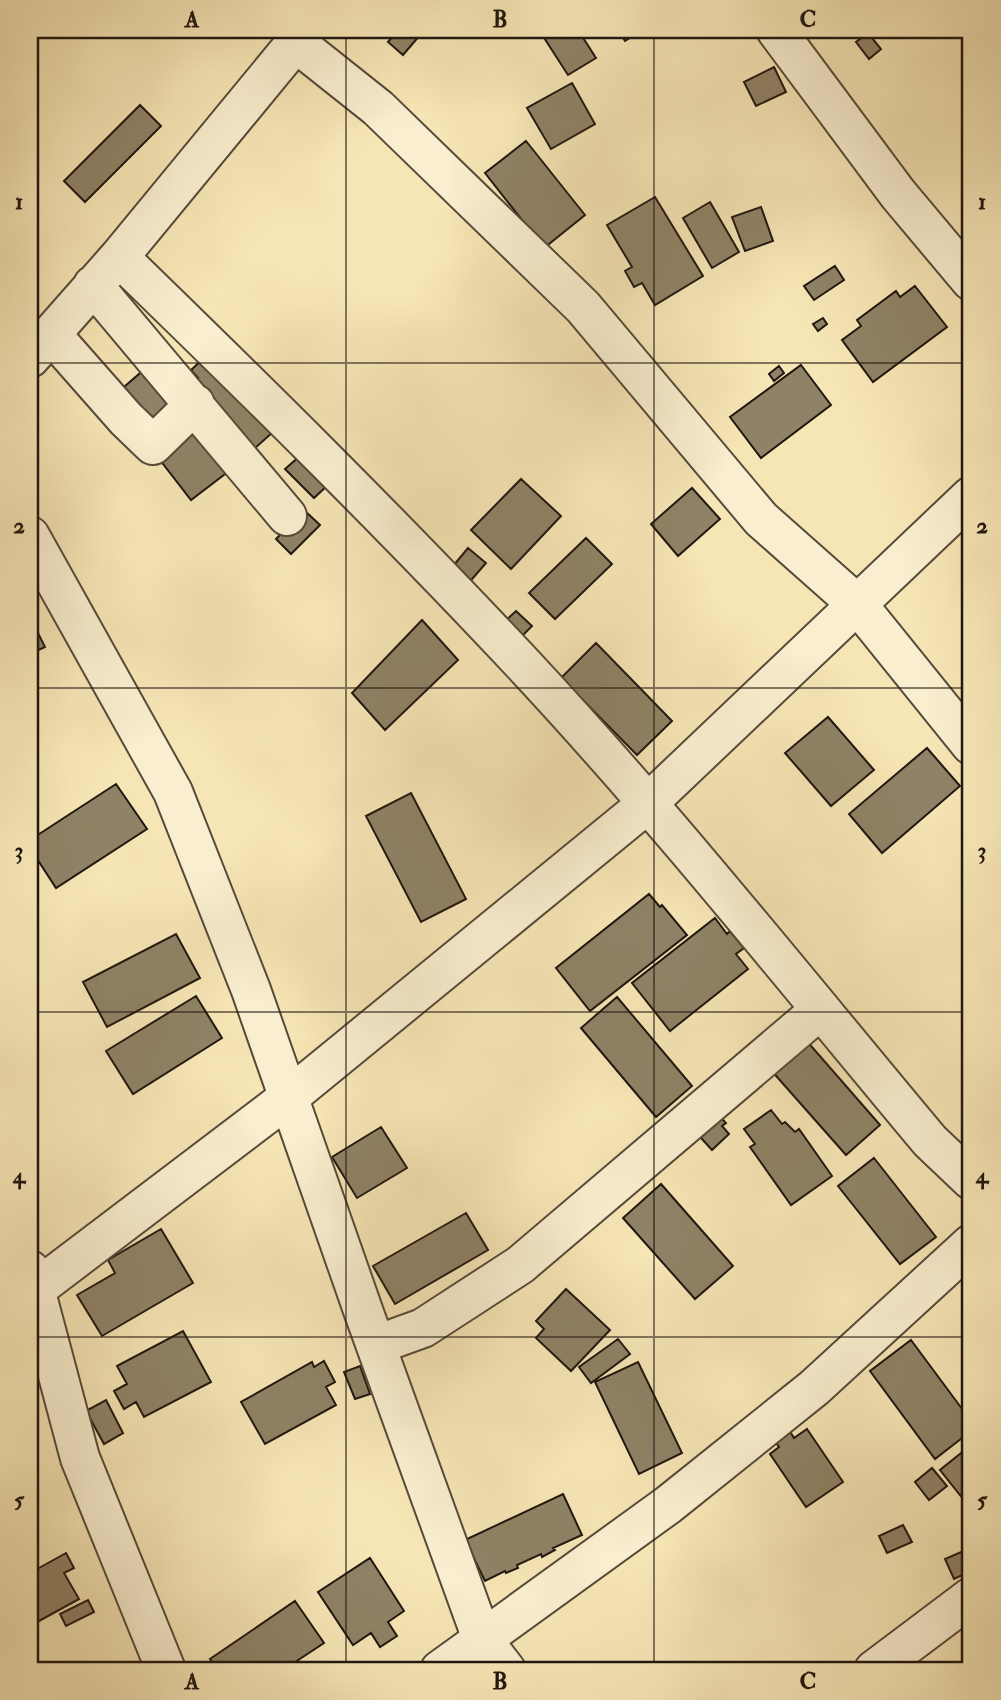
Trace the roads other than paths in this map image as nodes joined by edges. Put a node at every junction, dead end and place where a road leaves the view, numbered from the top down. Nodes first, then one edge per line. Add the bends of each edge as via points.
1 (776, 30) edge
2 (300, 36) edge
3 (119, 257) junction
4 (971, 281) edge
5 (93, 285) junction
6 (41, 347) edge
7 (195, 404) junction
8 (971, 496) edge
9 (287, 516) dead end
10 (30, 536) edge
11 (858, 605) junction
12 (971, 745) edge
13 (647, 804) junction
14 (820, 1010) junction
15 (289, 1097) junction
16 (971, 1180) edge
17 (971, 1244) edge
18 (33, 1280) edge
19 (376, 1345) junction
20 (971, 1597) edge
21 (482, 1639) junction
22 (166, 1670) edge
23 (440, 1670) edge
24 (506, 1670) edge
25 (874, 1670) edge

1 - 4 street via 898,194
2 - 3 street
2 - 11 street via 583,307 761,519
3 - 5 street
3 - 13 street via 320,453 524,665
5 - 6 street
5 - 7 street
6 - 7 street via 153,445
7 - 9 street
8 - 11 street
10 - 15 street via 173,792
11 - 12 street
11 - 13 street
13 - 14 street
13 - 15 street
14 - 16 street via 930,1141
14 - 19 street via 520,1265 423,1328
15 - 18 street
15 - 19 street
17 - 21 street via 803,1396 668,1504
18 - 22 street via 79,1458
19 - 21 street
20 - 25 street
21 - 23 street
21 - 24 street

